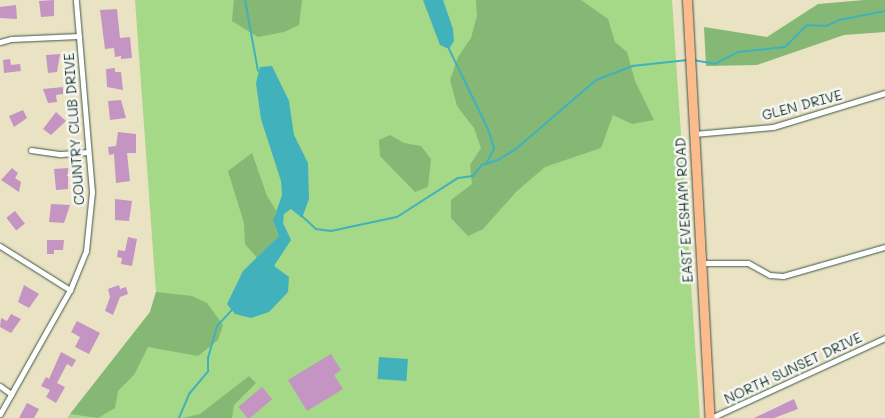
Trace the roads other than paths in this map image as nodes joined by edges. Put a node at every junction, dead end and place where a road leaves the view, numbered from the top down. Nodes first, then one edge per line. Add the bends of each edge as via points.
1 (76, 0) edge
2 (687, 0) edge
3 (79, 36) junction
4 (0, 42) edge
5 (885, 93) edge
6 (694, 134) junction
7 (31, 150) dead end
8 (88, 152) junction
9 (0, 246) edge
10 (885, 246) edge
11 (701, 263) junction
12 (70, 290) junction
13 (885, 338) edge
14 (0, 386) edge
15 (11, 394) junction
16 (0, 414) edge
17 (711, 418) edge

1 - 3 street, COUNTRY CLUB DRIVE
2 - 6 main road, EAST EVESHAM ROAD
3 - 4 street
3 - 8 street, COUNTRY CLUB DRIVE
5 - 6 street, GLEN DRIVE via 773,127
6 - 11 main road, EAST EVESHAM ROAD
7 - 8 street via 61,154
8 - 12 street, COUNTRY CLUB DRIVE via 92,192 90,226 86,251
9 - 12 street
10 - 11 street via 783,276 770,275 748,263
11 - 17 main road, EAST EVESHAM ROAD
12 - 15 street, COUNTRY CLUB DRIVE
13 - 17 street, NORTH SUNSET DRIVE
14 - 15 street
15 - 16 street, COUNTRY CLUB DRIVE

